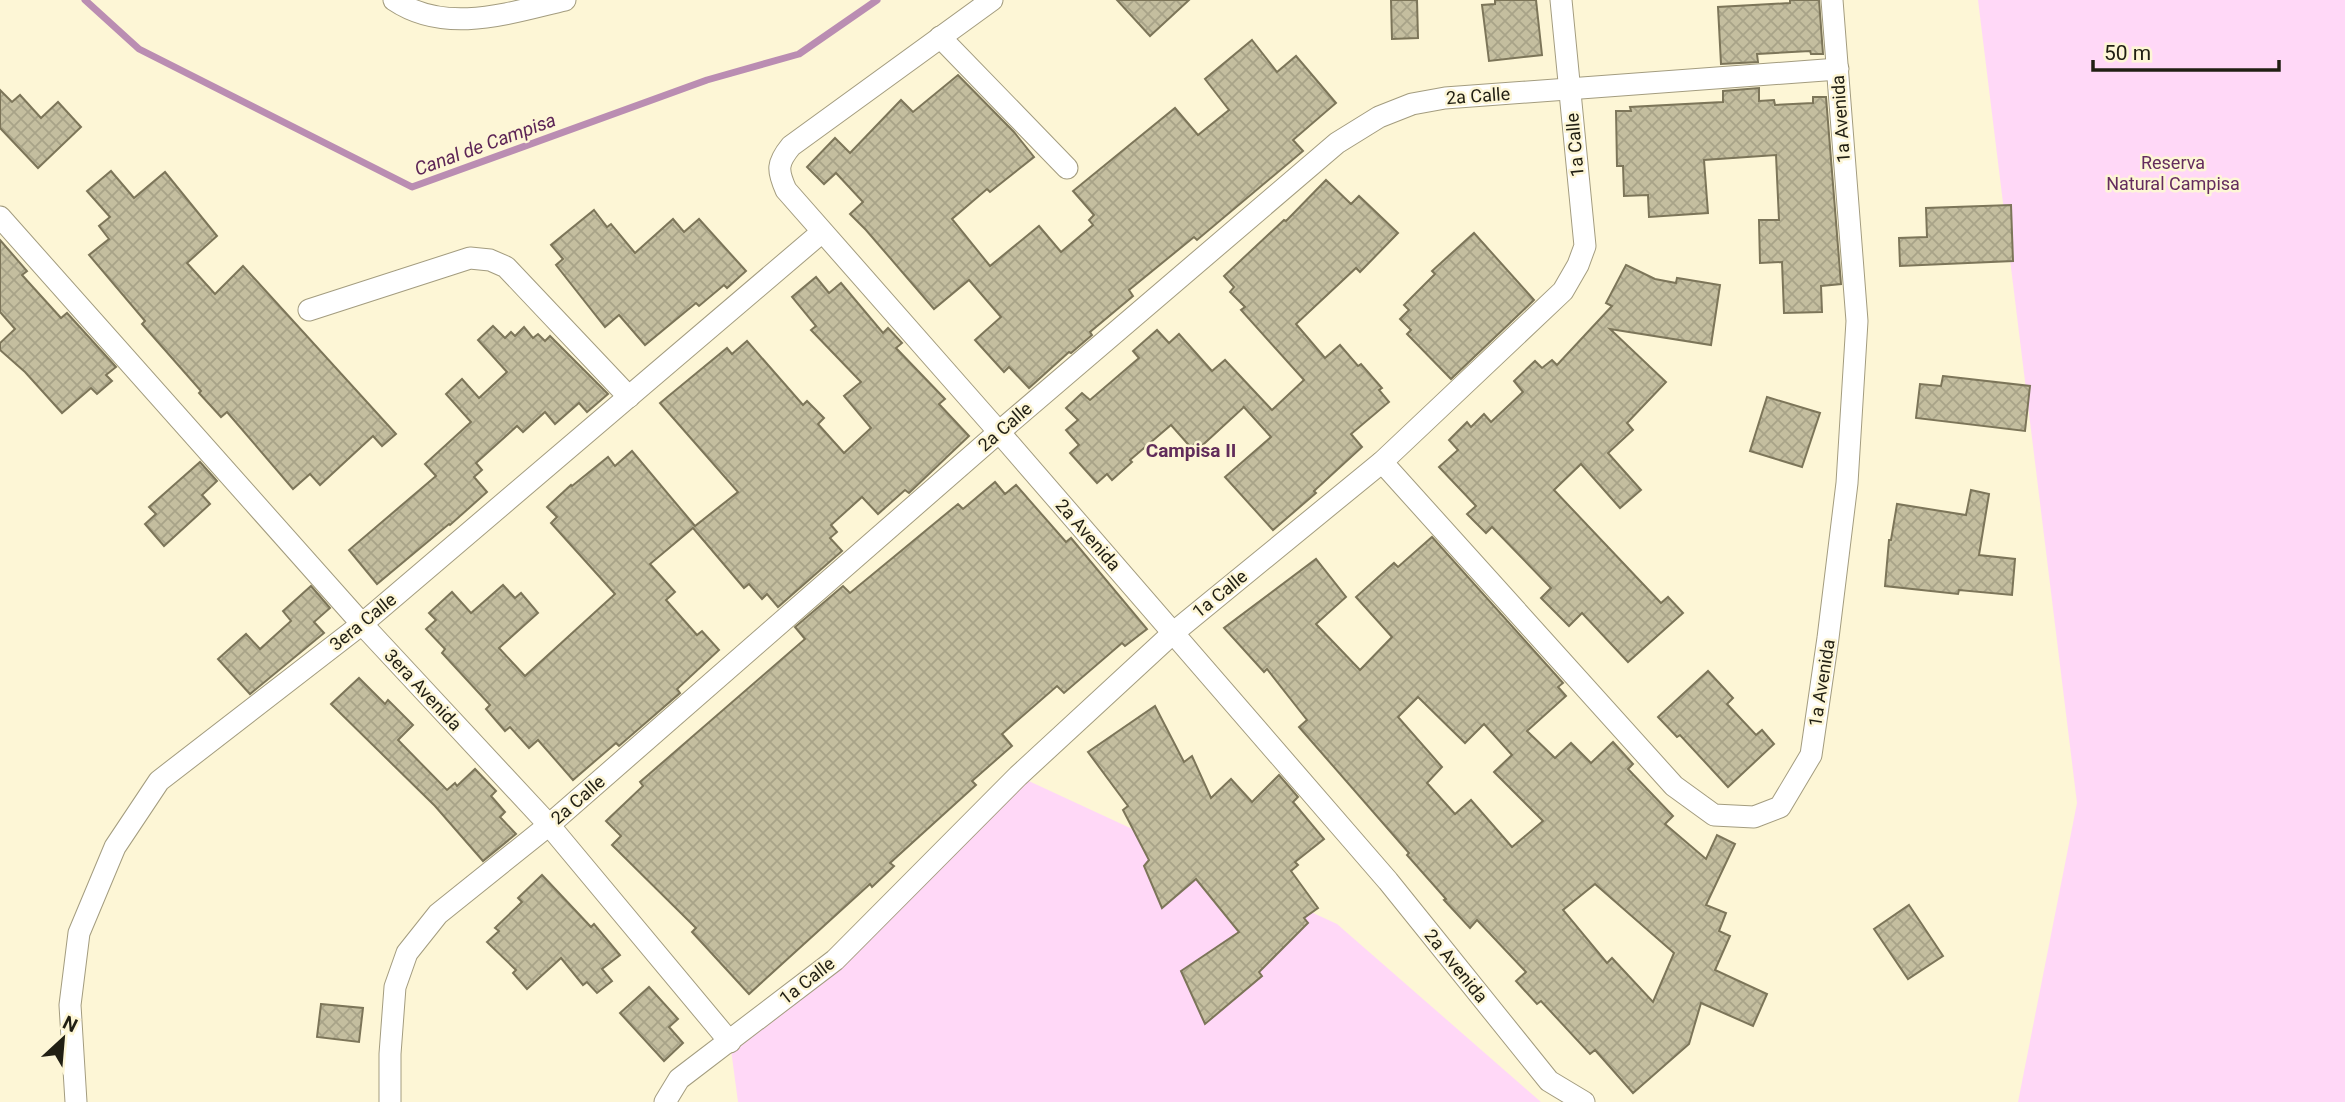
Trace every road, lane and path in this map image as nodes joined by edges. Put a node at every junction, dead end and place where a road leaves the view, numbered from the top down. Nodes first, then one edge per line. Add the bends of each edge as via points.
1 (565, 0) edge
2 (992, 0) edge
3 (1561, 0) edge
4 (1832, 0) edge
5 (401, 5) edge
6 (940, 37) junction
7 (1838, 69) junction
8 (1569, 90) junction
9 (1067, 168) dead end
10 (0, 217) edge
11 (822, 232) junction
12 (309, 310) dead end
13 (629, 397) junction
14 (999, 432) junction
15 (1381, 463) junction
16 (362, 624) junction
17 (1173, 633) junction
18 (549, 825) junction
19 (730, 1042) junction
20 (76, 1102) edge
21 (390, 1102) edge
22 (665, 1102) edge
23 (1584, 1102) edge

1 - 5 street via 477,19 436,18
2 - 6 street, 2a Avenida
3 - 8 street, 1a Calle
4 - 7 street, 1a Avenida
6 - 9 street
6 - 11 street, 2a Avenida via 782,156 778,173 786,190
7 - 8 street, 2a Calle
7 - 15 street, 1a Avenida via 1857,321 1847,483 1811,755 1780,807 1754,817 1714,815 1674,786
8 - 14 street, 2a Calle via 1445,98 1379,117 1337,143
8 - 15 street, 1a Calle via 1585,246 1578,265 1563,291
10 - 16 street, 3era Avenida
11 - 13 street, 3era Calle
11 - 14 street, 2a Avenida
12 - 13 street via 470,258 490,260 506,267
13 - 16 street, 3era Calle
14 - 17 street, 2a Avenida
14 - 18 street, 2a Calle
15 - 17 street, 1a Calle
16 - 18 street, 3era Avenida
16 - 20 street, 3era Calle via 159,780 115,847 79,933 70,1005
17 - 19 street, 1a Calle via 1018,776 835,960
17 - 23 street, 2a Avenida via 1388,881 1549,1081
18 - 19 street, 3era Avenida
18 - 21 street, 2a Calle via 438,914 407,953 395,987
19 - 22 street, 1a Calle via 679,1079

